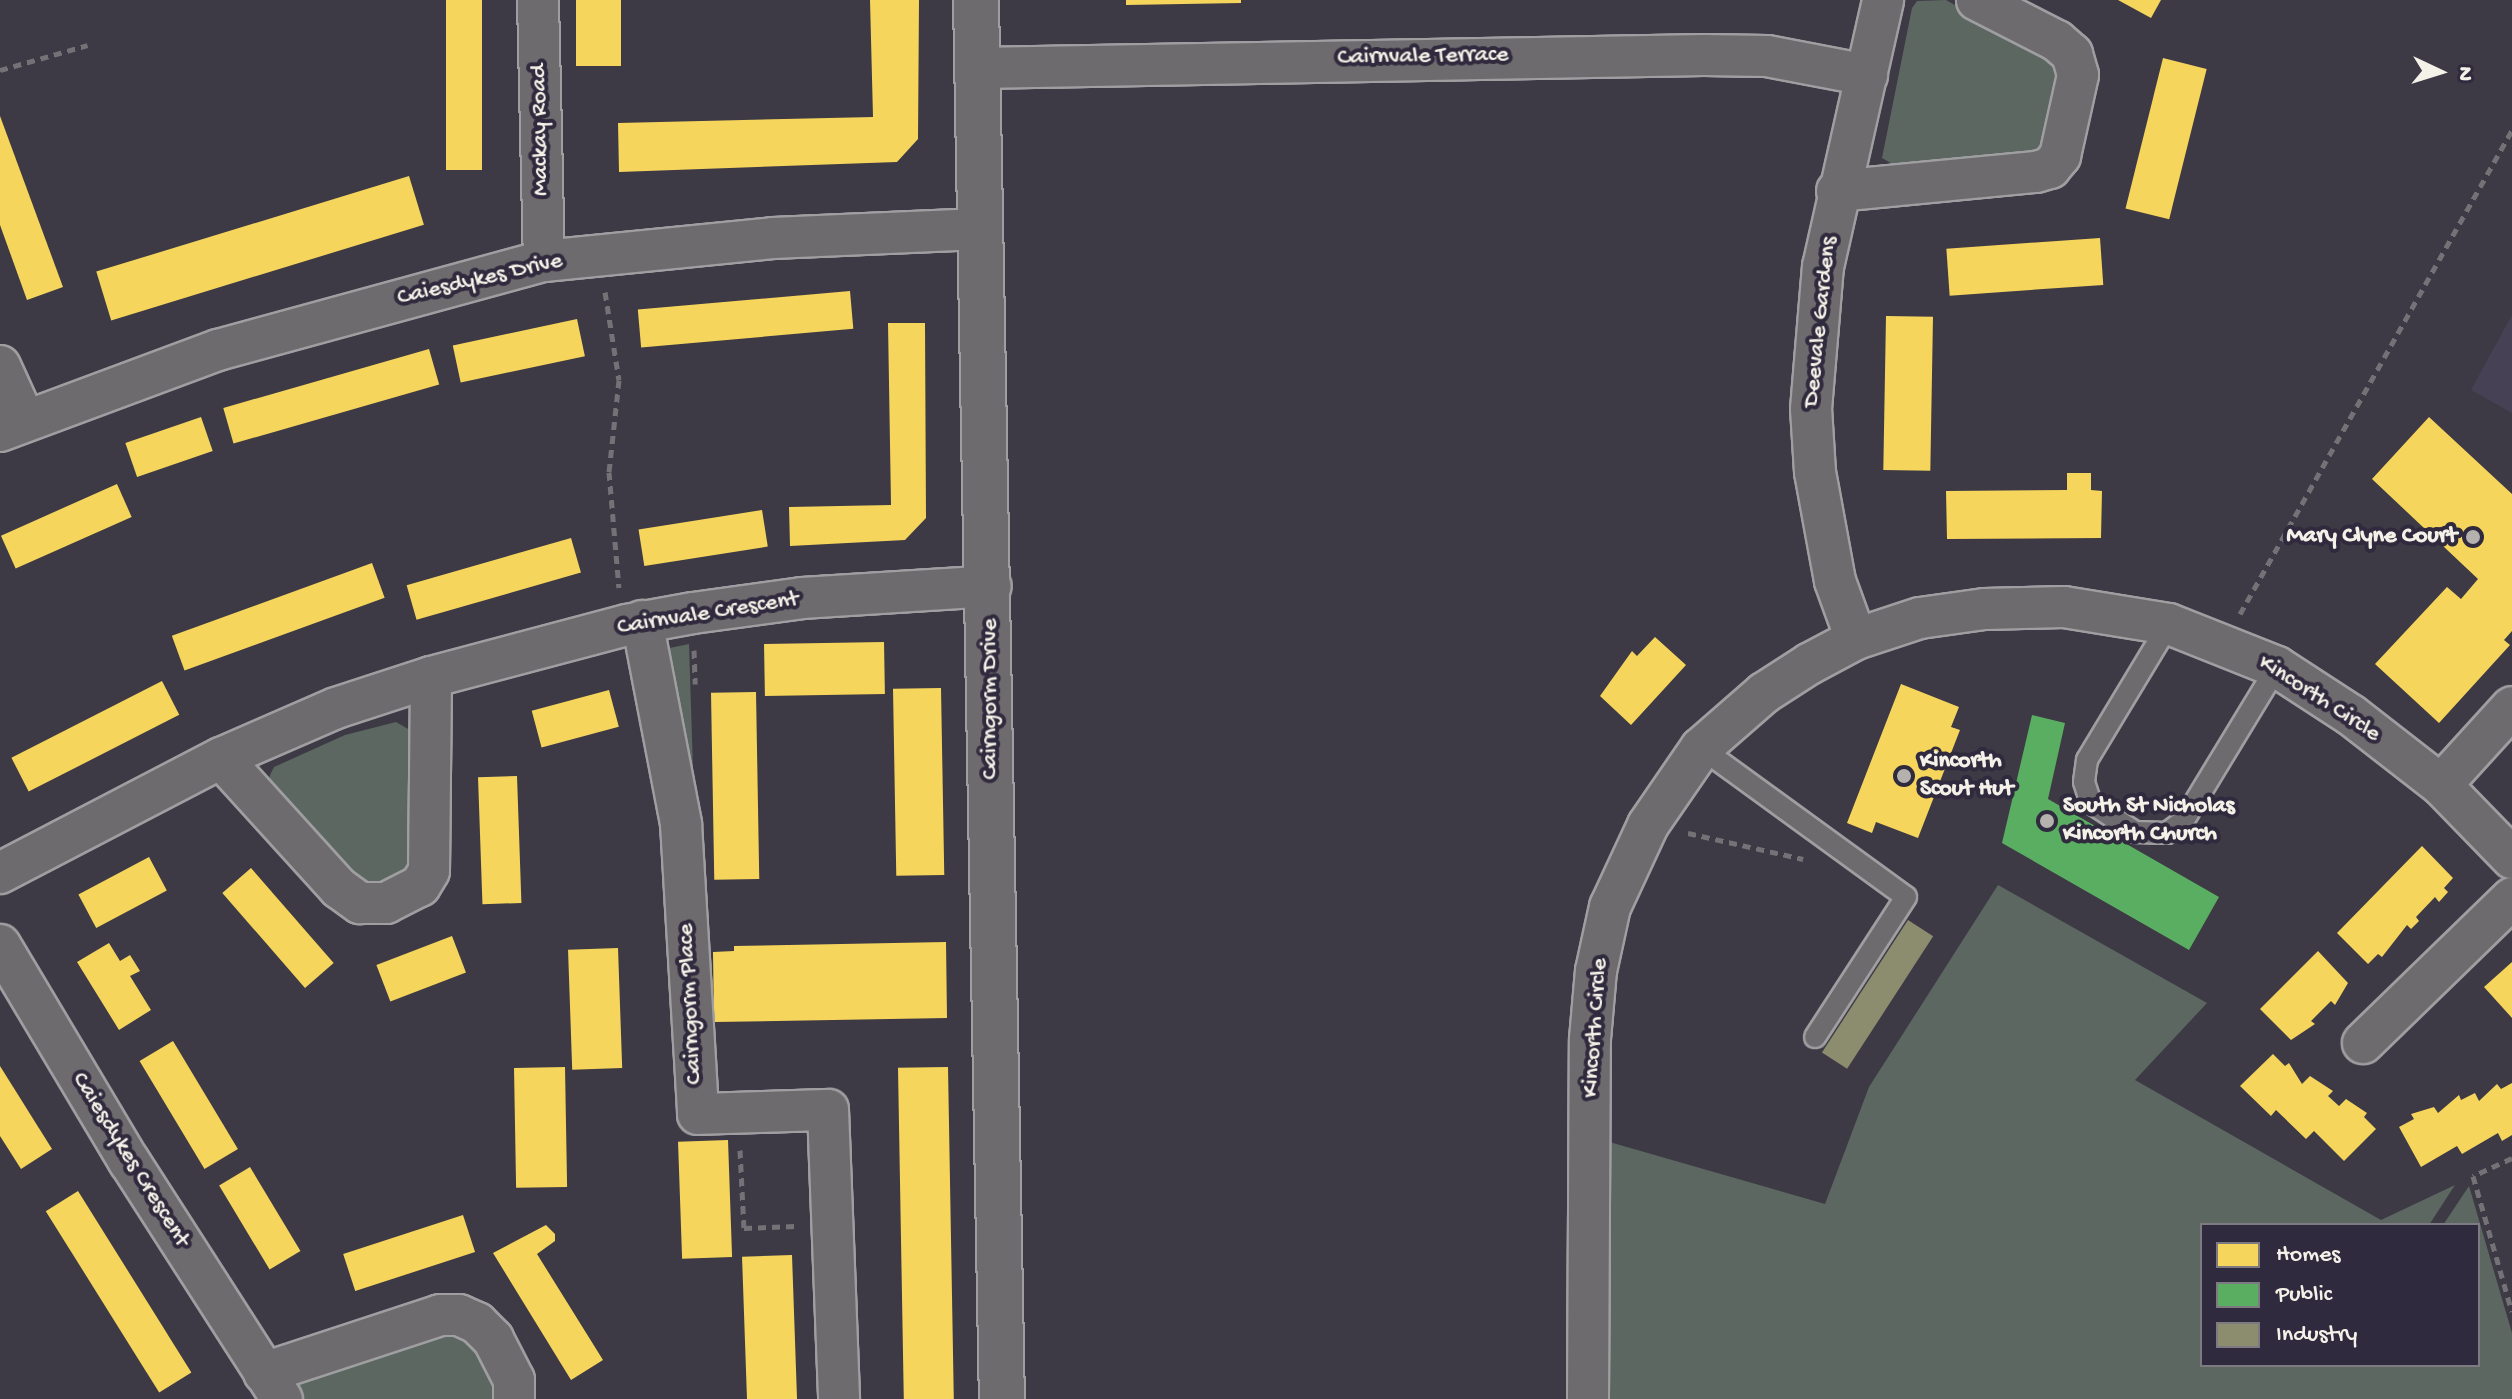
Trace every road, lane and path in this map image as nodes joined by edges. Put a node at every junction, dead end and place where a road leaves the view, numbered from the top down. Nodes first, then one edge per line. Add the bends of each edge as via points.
1 (538, 0) edge
2 (976, 0) edge
3 (1883, 0) edge
4 (1977, 0) edge
5 (88, 45) dead end
6 (978, 68) junction
7 (0, 70) edge
8 (1867, 75) junction
9 (2512, 130) edge
10 (1837, 191) junction
11 (980, 229) junction
12 (599, 256) junction
13 (544, 261) junction
14 (0, 366) edge
15 (12, 425) edge
16 (991, 586) junction
17 (634, 623) junction
18 (2169, 624) junction
19 (1856, 639) junction
20 (2224, 643) junction
21 (2277, 667) junction
22 (431, 677) junction
23 (2512, 707) edge
24 (1701, 748) junction
25 (221, 758) junction
26 (2441, 785) junction
27 (1648, 825) junction
28 (1834, 845) junction
29 (2512, 858) edge
30 (0, 873) edge
31 (2512, 898) edge
32 (0, 945) edge
33 (1815, 1037) dead end
34 (2363, 1043) dead end
35 (738, 1113) junction
36 (2512, 1158) edge
37 (832, 1225) junction
38 (2512, 1312) edge
39 (273, 1386) edge
40 (514, 1399) edge
41 (839, 1399) edge
42 (1002, 1399) edge
43 (1588, 1399) edge

1 - 13 street, Mackay Road
2 - 6 street, Cairngorm Drive
3 - 8 street, Deevale Gardens
4 - 10 street via 2072,54 2078,75 2060,156 2050,168 2036,172
5 - 7 path
6 - 8 street, Cairnvale Terrace via 1704,55 1767,56
6 - 11 street, Cairngorm Drive
8 - 10 street, Deevale Gardens
9 - 20 path
10 - 19 street, Deevale Gardens via 1821,282 1811,409 1815,472 1835,581
11 - 12 street, Caiesdykes Drive via 773,238
11 - 16 street, Cairngorm Drive
12 - 13 street, Caiesdykes Drive
12 - 17 path via 619,380 609,472 613,557
13 - 15 street, Caiesdykes Drive via 218,350
14 - 15 street
16 - 17 street, Cairnvale Crescent via 802,598
16 - 42 street, Cairngorm Drive
17 - 22 street, Cairnvale Crescent
17 - 35 street, Cairngorm Place via 681,824 698,1114
18 - 19 street, Kincorth Circle via 2064,607 1984,609 1920,618
18 - 20 street, Kincorth Circle
18 - 21 lane via 2087,760 2084,782 2091,803 2135,832 2167,833 2184,820
19 - 24 street, Kincorth Circle via 1764,693
20 - 21 street, Kincorth Circle
21 - 26 street, Kincorth Circle via 2351,715
22 - 25 street, Cairnvale Crescent via 336,708
22 - 25 street via 429,871 420,886 386,903 360,903 339,888
23 - 26 street
24 - 27 street, Kincorth Circle
24 - 28 lane
25 - 30 street, Cairnvale Crescent
26 - 29 street, Kincorth Circle
27 - 28 path via 1827,864
27 - 43 street, Kincorth Circle via 1610,907 1596,971 1590,1039
28 - 33 lane via 1906,897
31 - 34 street
32 - 39 street, Caiesdykes Crescent via 129,1161
35 - 37 path via 744,1228
35 - 37 street, Cairngorm Place via 828,1110
36 - 38 path via 2473,1176
37 - 41 street, Cairngorm Place
39 - 40 street, Caiesdykes Crescent via 440,1315 459,1315 493,1339 514,1380

